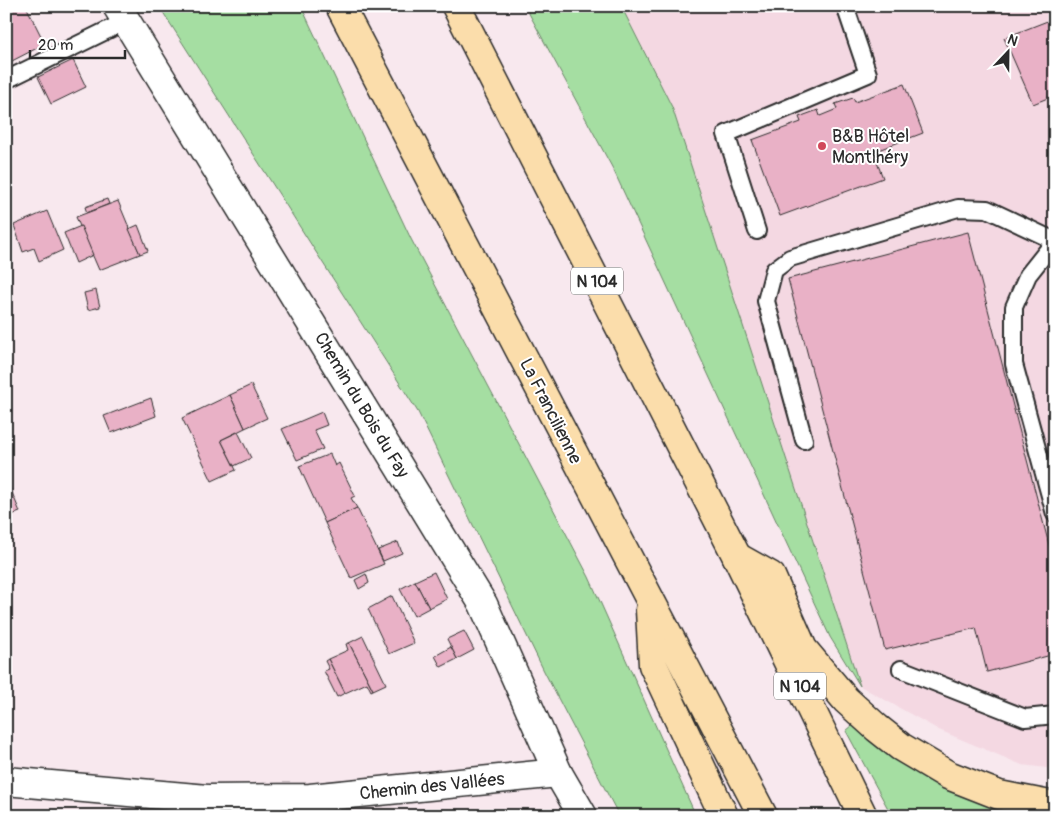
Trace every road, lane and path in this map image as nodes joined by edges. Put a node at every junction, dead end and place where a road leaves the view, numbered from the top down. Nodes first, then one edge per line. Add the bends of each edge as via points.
1 (340, 6) edge
2 (456, 6) edge
3 (845, 6) edge
4 (122, 13) edge
5 (6, 80) edge
6 (757, 231) dead end
7 (1055, 241) edge
8 (804, 440) dead end
9 (1055, 514) edge
10 (737, 557) junction
11 (650, 601) junction
12 (901, 669) dead end
13 (1055, 716) edge
14 (558, 773) junction
15 (6, 780) edge
16 (1055, 806) edge
17 (583, 816) edge
18 (724, 816) edge
19 (763, 816) edge
20 (863, 816) edge

1 - 11 highway, La Francilienne
2 - 10 highway, N 104
3 - 6 lane via 868,74 726,134
4 - 5 lane
4 - 14 street, Chemin du Bois du Fay via 483,604
7 - 8 lane via 987,209 958,208 790,258 774,270 766,301
7 - 9 lane via 1028,275 1014,307 1014,364
10 - 16 highway via 771,576 803,649 846,700 901,747 948,775 1000,795
10 - 20 highway, N 104
11 - 18 highway via 653,664
11 - 19 highway, La Francilienne
12 - 13 lane via 1025,718
14 - 15 street, Chemin des Vallées via 291,798 207,799
14 - 17 street, Chemin du Bois du Fay

